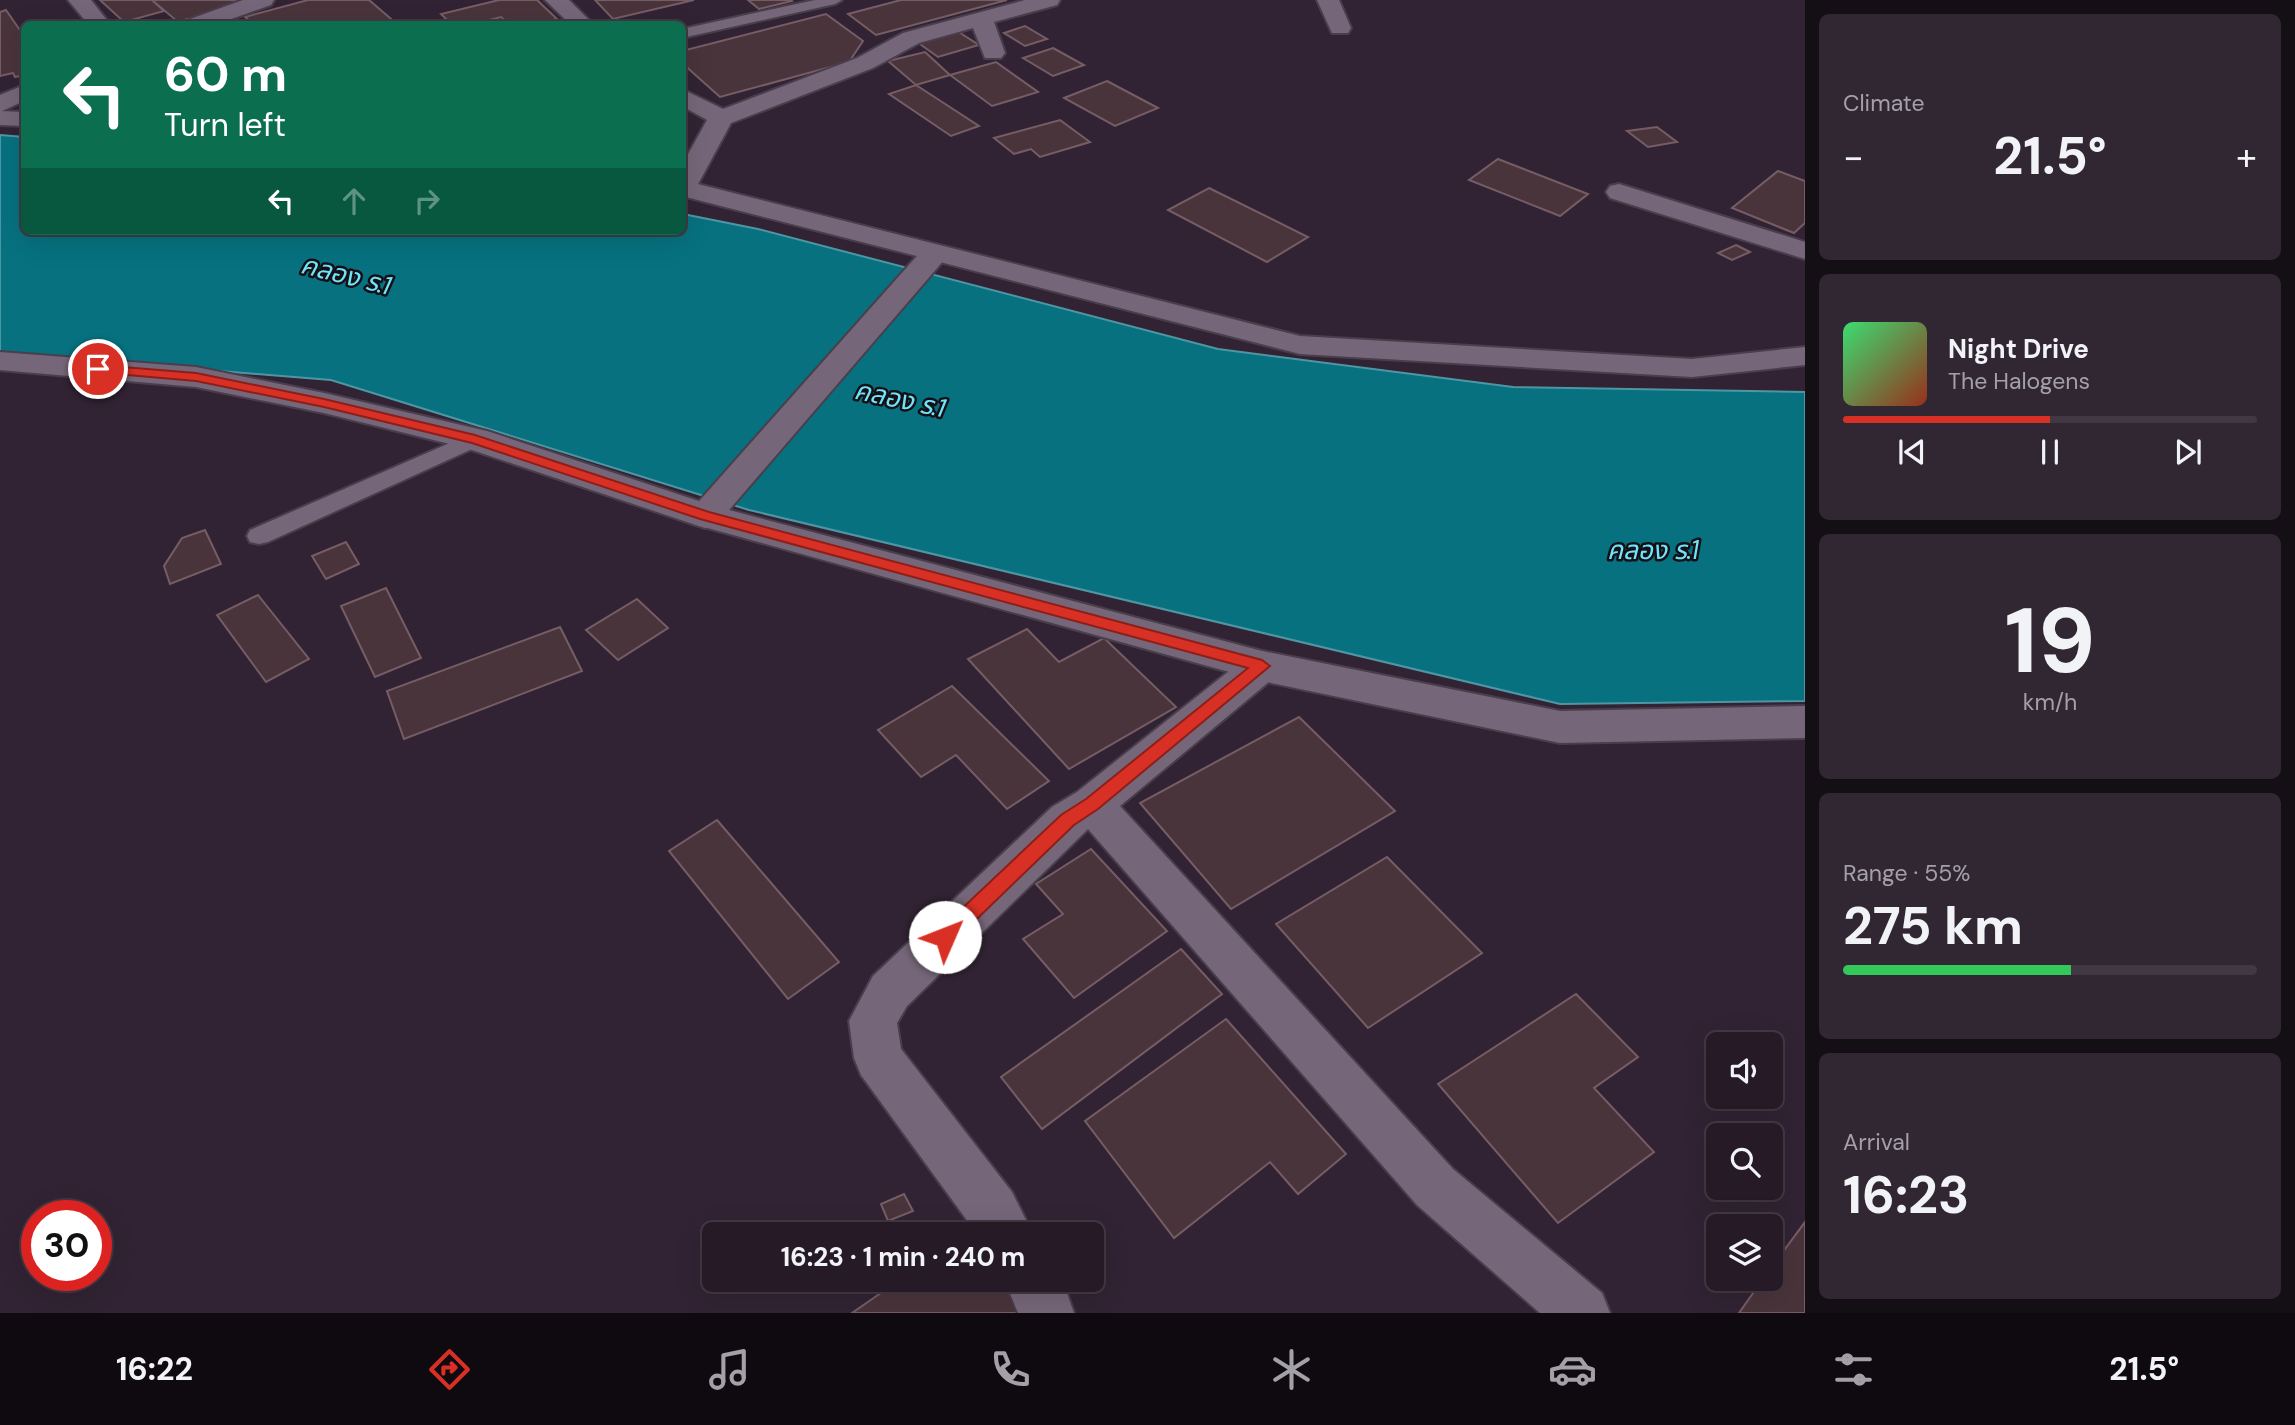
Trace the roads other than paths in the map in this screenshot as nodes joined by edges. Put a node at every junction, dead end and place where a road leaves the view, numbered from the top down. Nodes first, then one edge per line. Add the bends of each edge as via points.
1 (79, 0) edge
2 (263, 0) edge
3 (556, 0) edge
4 (835, 0) edge
5 (1049, 0) edge
6 (1328, 0) edge
7 (981, 18) junction
8 (96, 21) edge
9 (206, 21) edge
10 (579, 21) edge
11 (1339, 28) dead end
12 (686, 33) edge
13 (993, 53) dead end
14 (849, 69) junction
15 (886, 82) dead end
16 (21, 94) edge
17 (686, 98) edge
18 (0, 105) edge
19 (0, 118) edge
20 (721, 118) junction
21 (21, 119) edge
22 (686, 182) edge
23 (686, 189) edge
24 (1619, 192) dead end
25 (1805, 251) edge
26 (934, 254) junction
27 (1805, 356) edge
28 (0, 361) edge
29 (475, 439) junction
30 (705, 516) junction
31 (259, 536) dead end
32 (1262, 666) junction
33 (1805, 722) edge
34 (1092, 804) junction
35 (999, 1222) edge
36 (1038, 1292) edge
37 (1046, 1313) edge
38 (1582, 1313) edge

1 - 8 street
2 - 9 street
3 - 10 street
4 - 12 lane
5 - 7 street
6 - 11 street
7 - 13 street
7 - 14 street via 911,38
14 - 15 street
14 - 20 street
16 - 18 street
17 - 20 street
19 - 21 street
20 - 22 street
23 - 26 street
24 - 25 street
26 - 27 street via 1300,345 1692,368
26 - 30 street
28 - 29 street via 196,377
29 - 30 street
29 - 31 lane
30 - 32 street
32 - 33 street via 1560,727
32 - 34 street
34 - 35 street via 1067,820 890,990 873,1021 878,1058
34 - 38 street via 1435,1187
36 - 37 street

